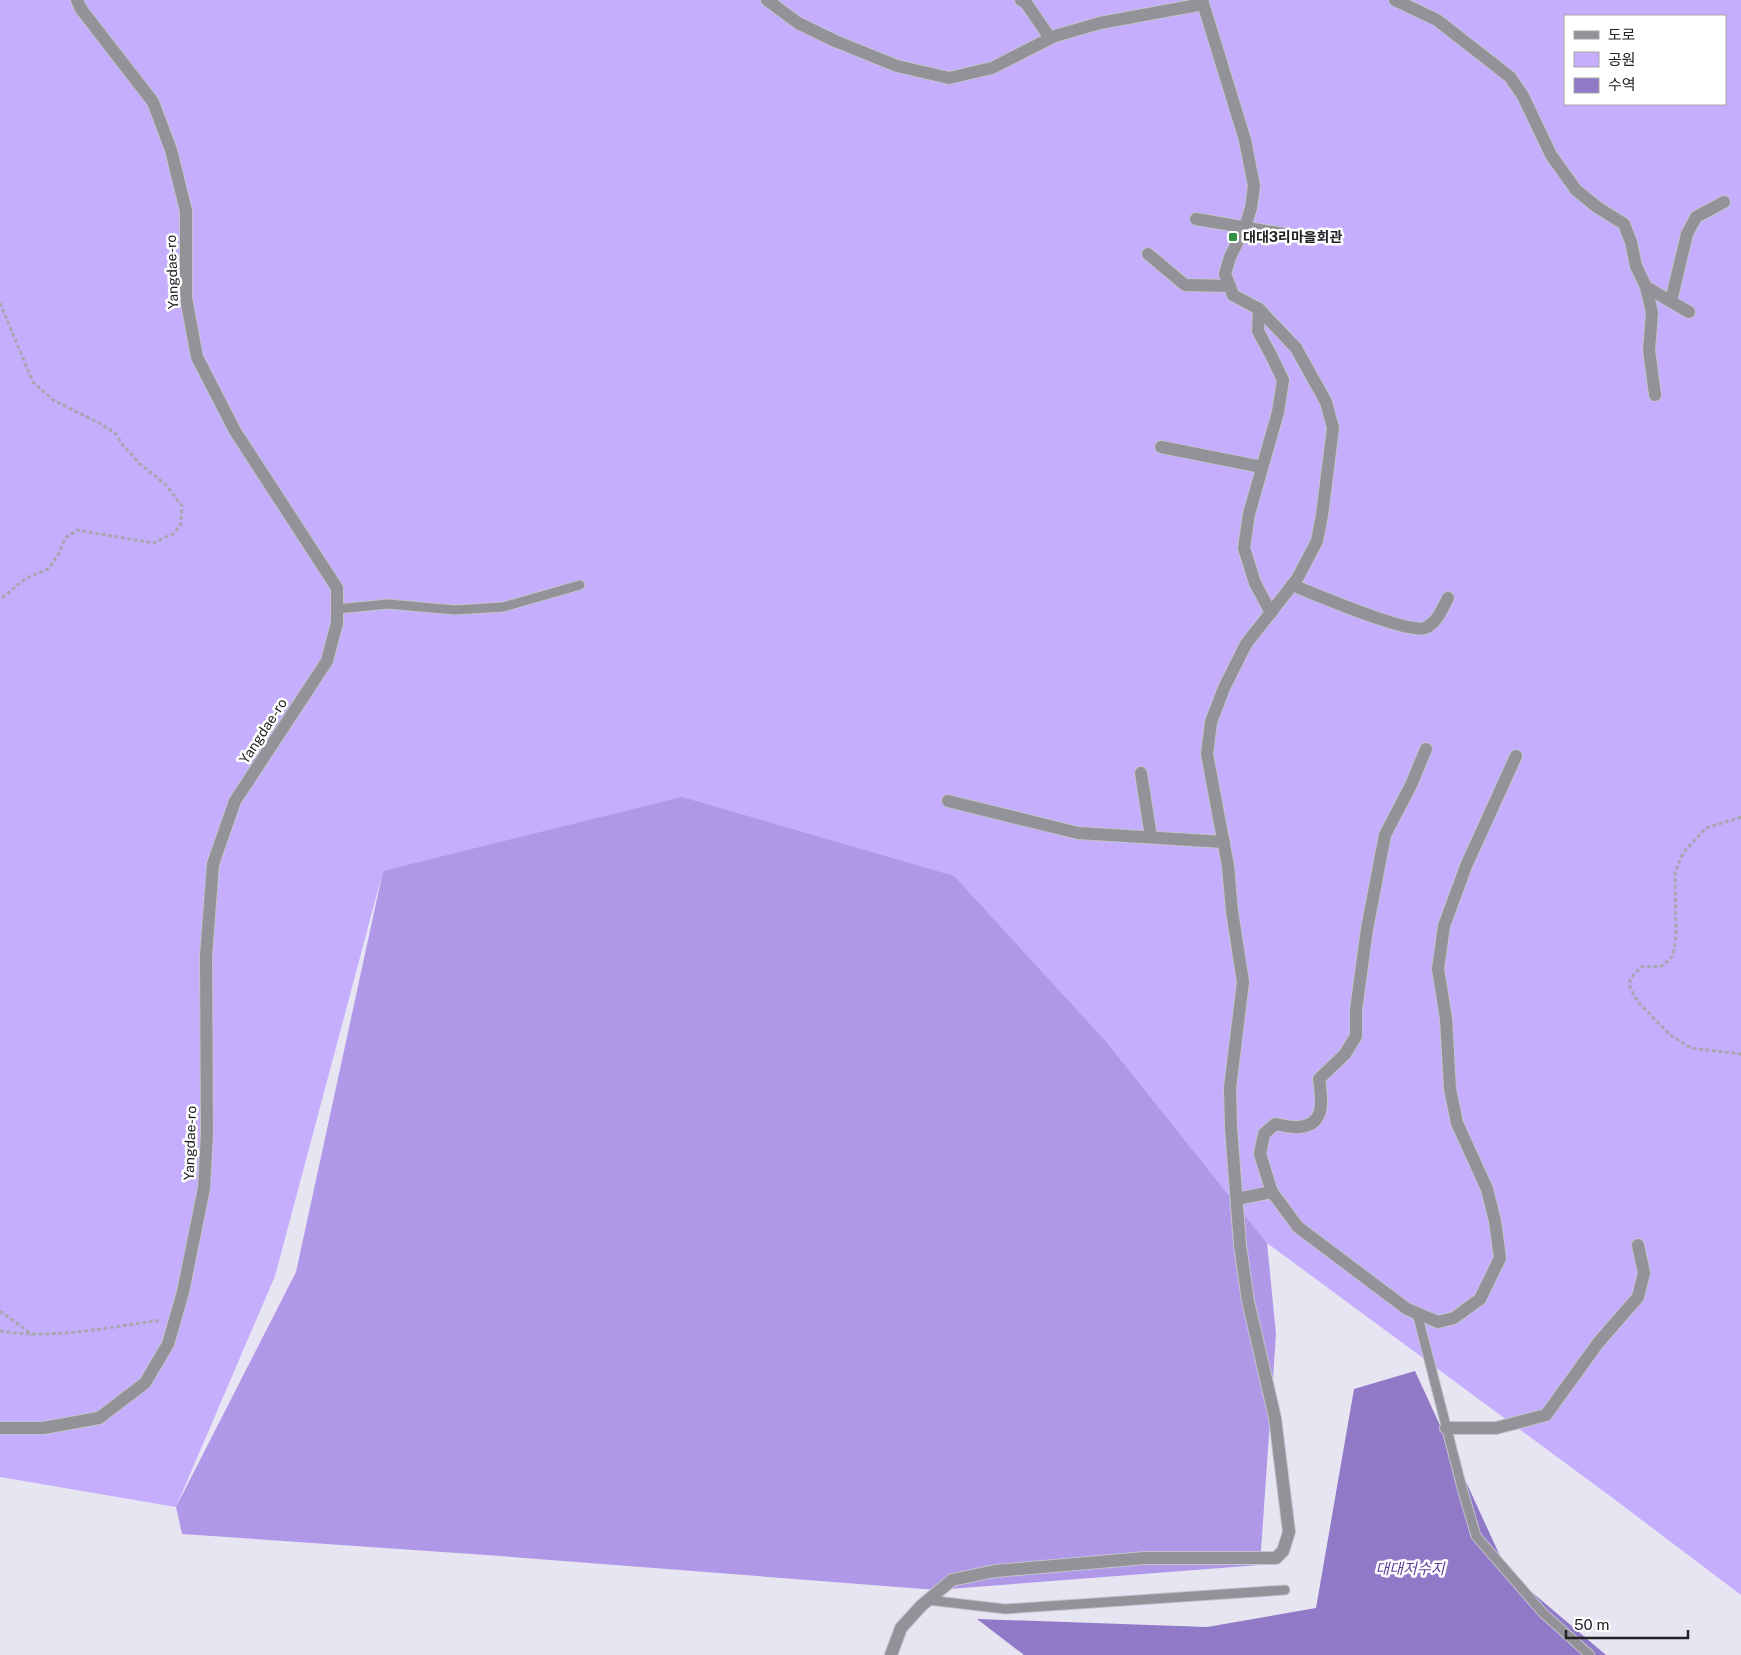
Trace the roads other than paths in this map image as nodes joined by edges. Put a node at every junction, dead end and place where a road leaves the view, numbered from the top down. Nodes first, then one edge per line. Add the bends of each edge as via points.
1 (76, 0) edge
2 (767, 0) edge
3 (1021, 0) edge
4 (1395, 0) edge
5 (1203, 2) edge
6 (1050, 38) junction
7 (1724, 202) dead end
8 (1196, 219) dead end
9 (1245, 226) junction
10 (1313, 239) dead end
11 (1148, 254) dead end
12 (1230, 286) junction
13 (1646, 287) junction
14 (1671, 301) junction
15 (1259, 309) junction
16 (1689, 312) dead end
17 (1656, 395) dead end
18 (1161, 447) dead end
19 (1262, 467) junction
20 (580, 585) dead end
21 (1292, 585) junction
22 (1448, 598) dead end
23 (337, 609) junction
24 (1271, 613) junction
25 (1426, 749) dead end
26 (1516, 756) dead end
27 (1141, 773) dead end
28 (948, 801) dead end
29 (1151, 837) junction
30 (1224, 842) junction
31 (1272, 1192) junction
32 (1237, 1199) junction
33 (1638, 1245) dead end
34 (1417, 1313) junction
35 (0, 1428) edge
36 (1446, 1428) junction
37 (1285, 1590) dead end
38 (928, 1600) junction
39 (891, 1655) edge
40 (1590, 1655) edge

1 - 23 street, Yangdae-ro via 153,102 171,150 186,211 186,298 197,357 235,431 337,588
2 - 6 street via 798,23 835,41 897,66 949,78 992,68
3 - 6 street
4 - 13 street via 1437,20 1510,77 1523,96 1551,155 1576,190 1624,224 1636,266
5 - 6 street via 1100,23
5 - 9 street via 1245,140 1254,186
7 - 14 street via 1696,217 1687,234
8 - 9 street
9 - 10 street
9 - 12 street via 1225,274
11 - 12 street via 1185,285
12 - 15 street via 1233,295
13 - 14 street
13 - 17 street via 1652,313 1649,350
14 - 16 street
15 - 19 street via 1258,331 1282,380 1278,412
15 - 21 street via 1296,348 1326,402 1333,428 1317,541
18 - 19 street
19 - 24 street via 1244,548 1255,583
20 - 23 lane via 503,607 455,610 388,604
21 - 22 street via 1400,626 1423,628 1434,623
21 - 24 street
23 - 35 street, Yangdae-ro via 337,623 327,661 236,801 213,864 206,956 207,1133 204,1188 183,1292 168,1344 145,1383 99,1418 43,1428
24 - 30 street via 1246,644 1211,722 1208,754
25 - 31 street via 1385,835 1367,929 1356,1010 1356,1036 1345,1054 1319,1079 1319,1117 1312,1124 1298,1128 1275,1124 1264,1134 1260,1154
26 - 34 street via 1466,866 1444,926 1438,968 1446,1019 1450,1089 1457,1123 1487,1189 1500,1258 1480,1299 1454,1318 1438,1322
27 - 29 street
28 - 29 street via 1078,833
29 - 30 street
30 - 32 street via 1243,982 1230,1088
31 - 32 street
31 - 34 street via 1298,1227 1406,1309
32 - 38 street via 1248,1302 1275,1418 1280,1456 1289,1532 1283,1551 1276,1558 1144,1558 995,1571 952,1580
33 - 36 street via 1644,1273 1638,1298 1598,1343 1546,1415 1496,1428
34 - 36 lane
36 - 40 lane via 1476,1536 1543,1613
37 - 38 lane via 1006,1609
38 - 39 street via 901,1628

